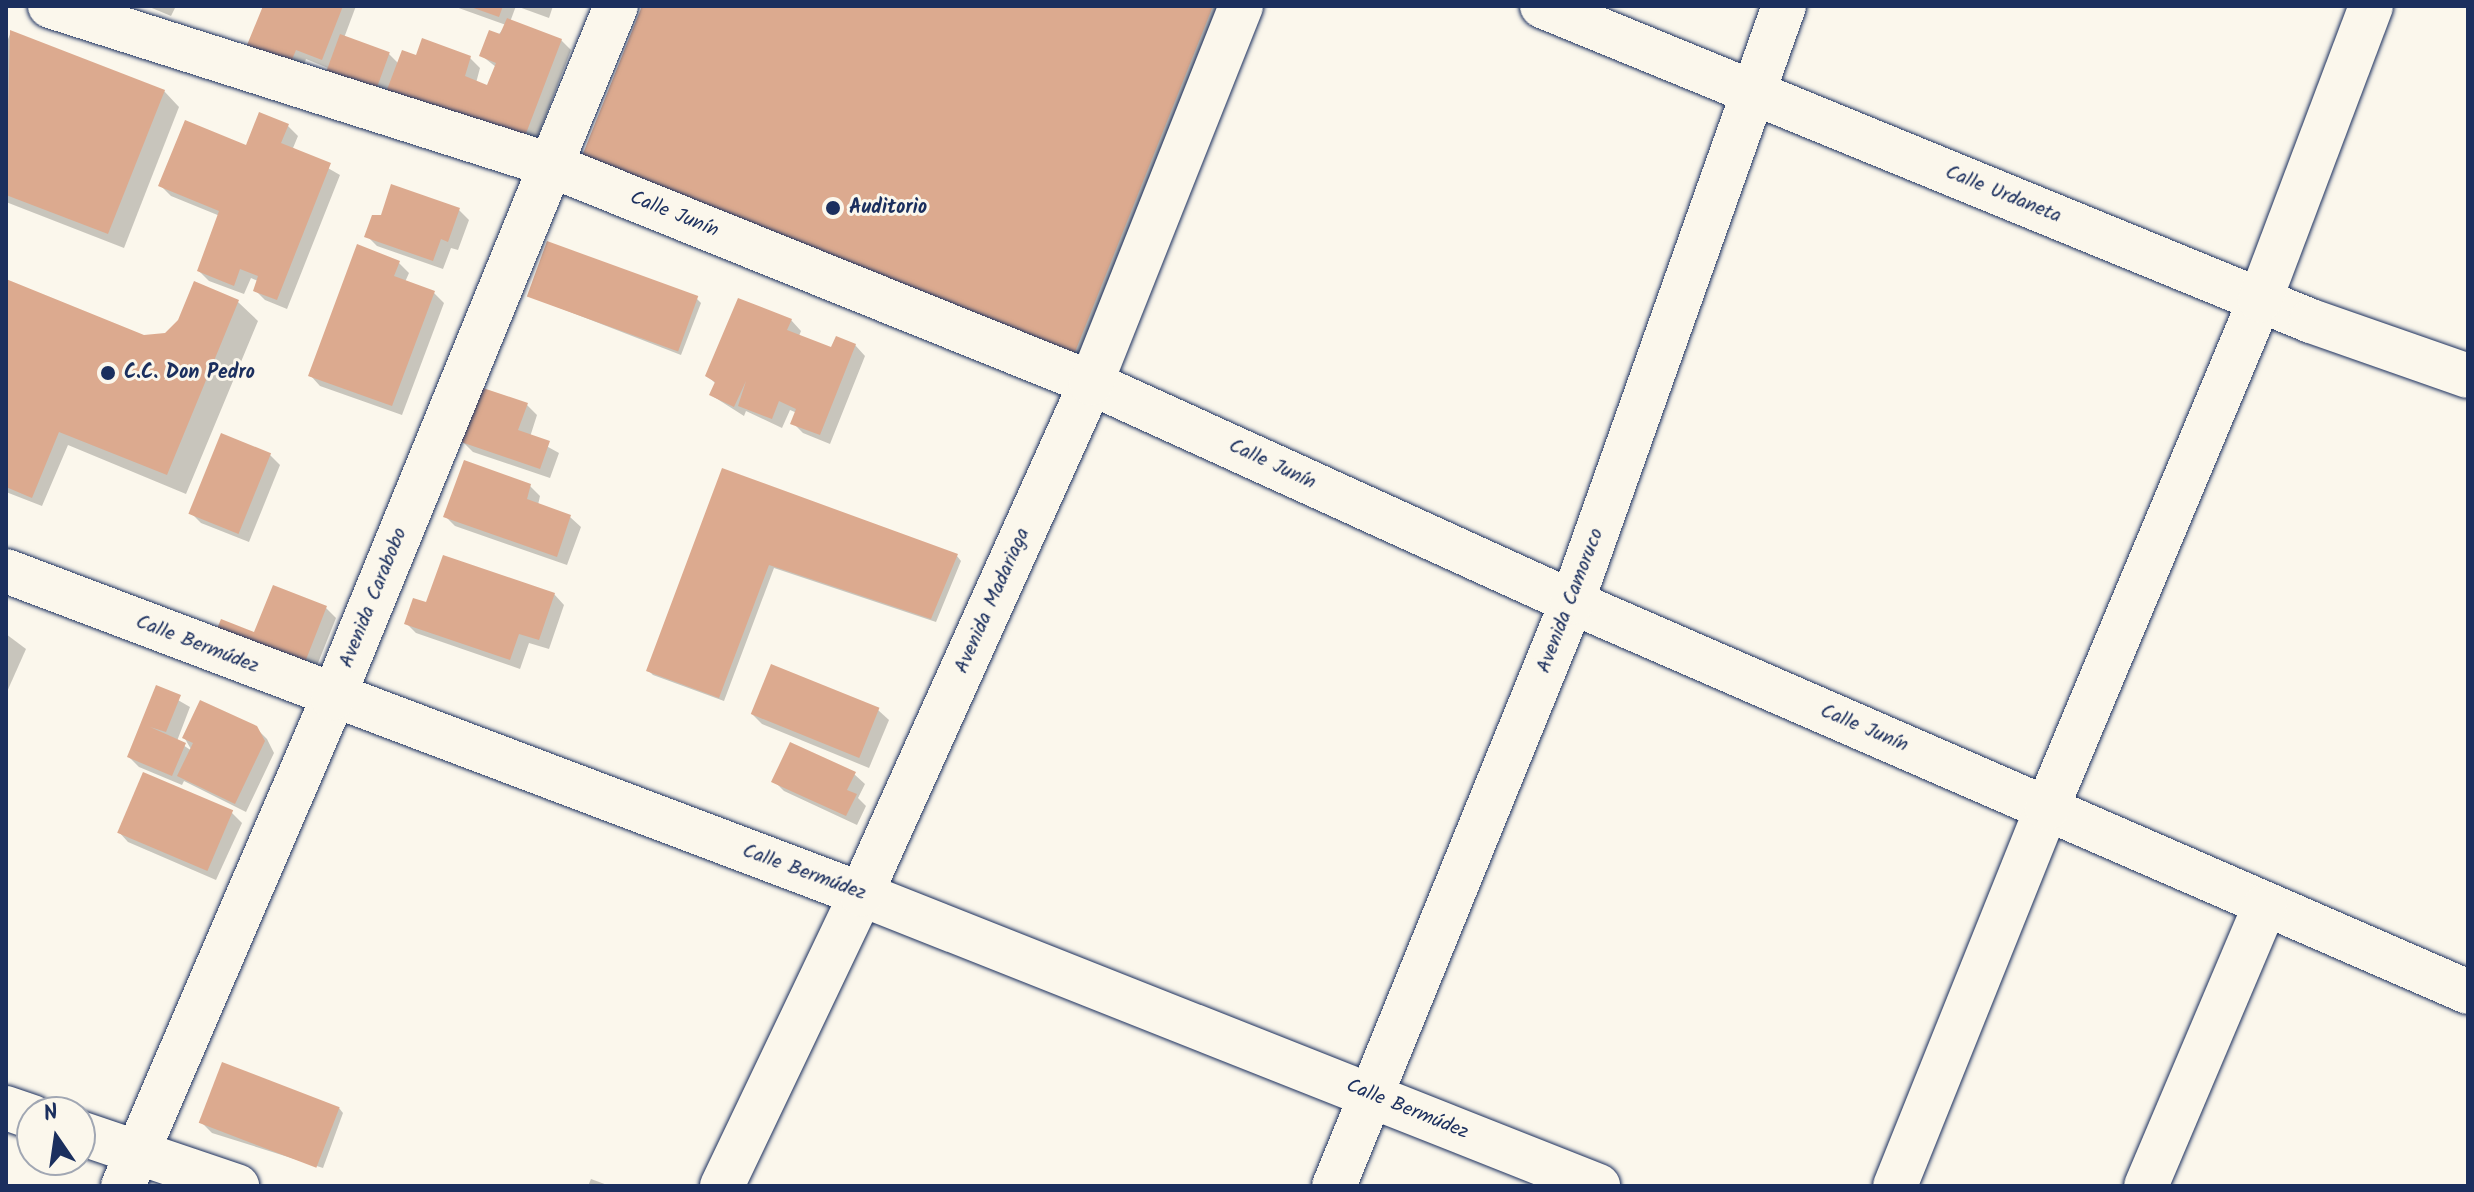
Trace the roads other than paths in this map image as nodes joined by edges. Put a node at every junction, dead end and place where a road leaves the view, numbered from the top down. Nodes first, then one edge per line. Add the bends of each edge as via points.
1 (50, 6) edge
2 (616, 6) edge
3 (1241, 6) edge
4 (1542, 6) edge
5 (1784, 6) edge
6 (2371, 6) edge
7 (1756, 94) junction
8 (550, 165) junction
9 (2260, 300) junction
10 (2468, 376) edge
11 (1091, 383) junction
12 (6, 571) edge
13 (1572, 602) junction
14 (333, 698) junction
15 (2047, 808) junction
16 (861, 894) junction
17 (2265, 906) junction
18 (2468, 992) edge
19 (1372, 1096) junction
20 (96, 1144) edge
21 (131, 1169) edge
22 (237, 1186) edge
23 (722, 1186) edge
24 (1334, 1186) edge
25 (1598, 1186) edge
26 (1895, 1186) edge
27 (2146, 1186) edge

1 - 8 street, Calle Junín
2 - 8 street, Avenida Carabobo
3 - 11 street, Avenida Madariaga
4 - 7 street, Calle Urdaneta
5 - 7 street, Avenida Camoruco
6 - 9 street
7 - 9 street, Calle Urdaneta
7 - 13 street, Avenida Camoruco
8 - 11 street, Calle Junín
8 - 14 street, Avenida Carabobo
9 - 10 street, Calle Urdaneta
9 - 15 street
11 - 13 street, Calle Junín
11 - 16 street, Avenida Madariaga
12 - 14 street, Calle Bermúdez
13 - 15 street, Calle Junín
13 - 19 street, Avenida Camoruco
14 - 16 street, Calle Bermúdez
14 - 21 street, Avenida Carabobo
15 - 17 street, Calle Junín
15 - 26 street
16 - 19 street, Calle Bermúdez
16 - 23 street, Avenida Madariaga
17 - 18 street, Calle Junín
17 - 27 street
19 - 24 street, Avenida Camoruco
19 - 25 street, Calle Bermúdez
20 - 21 street
21 - 22 street

